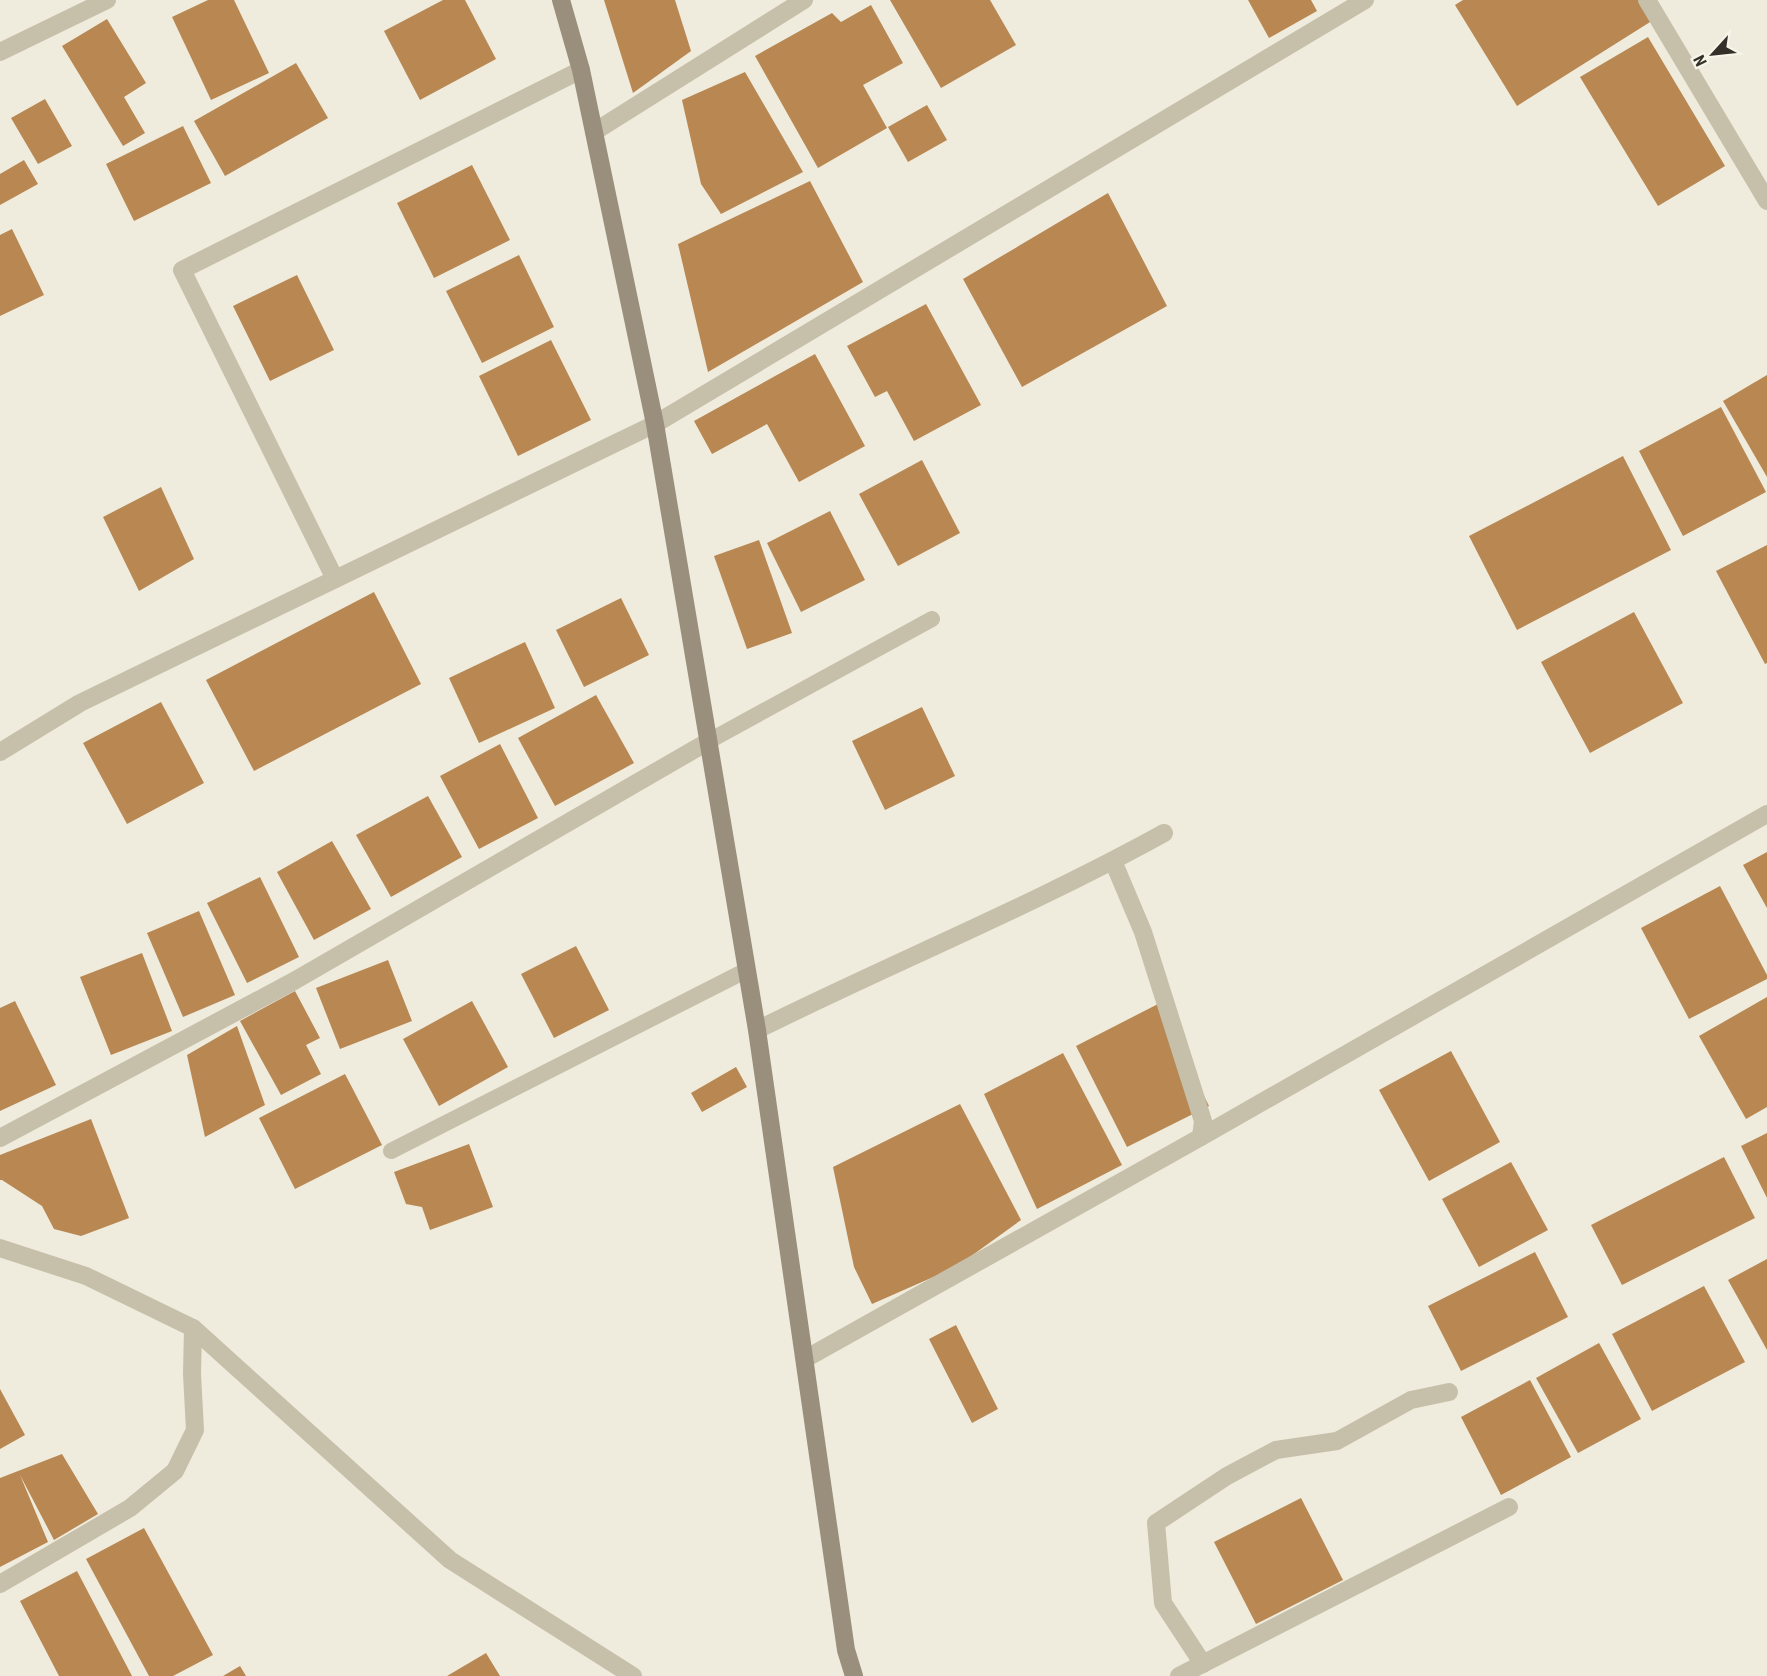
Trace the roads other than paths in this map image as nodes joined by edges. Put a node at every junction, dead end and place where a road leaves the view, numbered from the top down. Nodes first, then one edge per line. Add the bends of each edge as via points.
1 (107, 0) edge
2 (561, 0) edge
3 (804, 0) edge
4 (1365, 0) edge
5 (1647, 0) edge
6 (0, 52) edge
7 (581, 70) junction
8 (594, 132) junction
9 (1767, 201) edge
10 (655, 424) junction
11 (335, 579) junction
12 (932, 619) dead end
13 (709, 741) junction
14 (0, 752) edge
15 (1767, 814) edge
16 (1164, 833) dead end
17 (1113, 861) junction
18 (747, 970) junction
19 (757, 1030) junction
20 (1201, 1137) junction
21 (0, 1138) edge
22 (391, 1151) dead end
23 (0, 1248) edge
24 (193, 1328) junction
25 (804, 1359) junction
26 (1449, 1392) dead end
27 (1509, 1507) dead end
28 (0, 1584) edge
29 (1203, 1664) junction
30 (852, 1675) edge
31 (633, 1676) edge
32 (1179, 1676) edge

1 - 6 street
2 - 7 street
3 - 8 street
4 - 10 street
5 - 9 street
7 - 8 street
7 - 11 street via 182,270
8 - 10 street
10 - 11 street
10 - 13 street
11 - 14 street via 80,703
12 - 13 lane
13 - 18 street
13 - 21 street via 294,981
15 - 20 street
16 - 17 street
17 - 19 street
17 - 20 street via 1143,932 1203,1121
18 - 19 street
18 - 22 lane
19 - 25 street
20 - 25 street
23 - 24 street via 86,1276
24 - 28 street via 195,1430 176,1471 130,1508
24 - 31 street via 450,1560
25 - 30 street
26 - 29 street via 1411,1400 1337,1441 1276,1450 1227,1476 1156,1523 1163,1603
27 - 29 street
29 - 32 street

